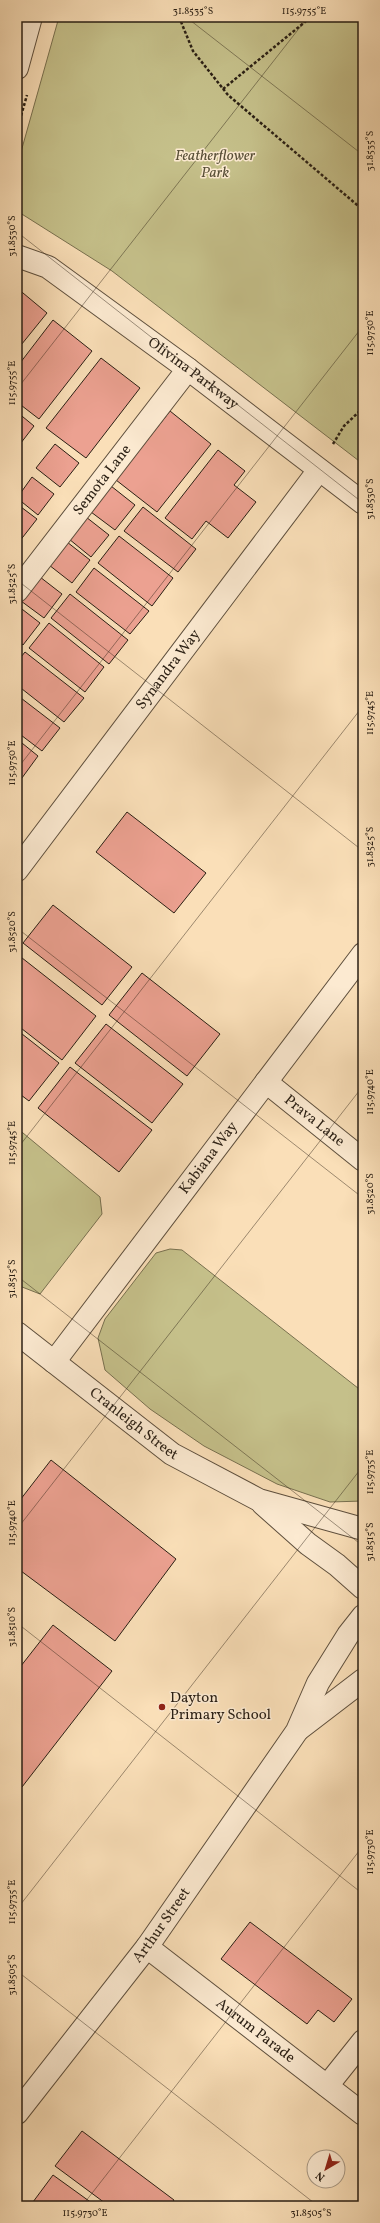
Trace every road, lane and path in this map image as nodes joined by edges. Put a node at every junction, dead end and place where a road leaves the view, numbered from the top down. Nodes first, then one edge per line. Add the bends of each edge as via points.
1 (31, 17) edge
2 (179, 17) edge
3 (311, 17) edge
4 (17, 68) edge
5 (223, 89) junction
6 (363, 210) edge
7 (17, 256) edge
8 (188, 369) junction
9 (363, 408) edge
10 (319, 470) junction
11 (363, 503) edge
12 (17, 591) edge
13 (17, 870) edge
14 (363, 954) edge
15 (266, 1082) junction
16 (363, 1160) edge
17 (17, 1333) edge
18 (54, 1362) junction
19 (259, 1500) junction
20 (363, 1529) edge
21 (363, 1588) edge
22 (363, 1616) edge
23 (363, 1680) edge
24 (296, 1731) junction
25 (147, 1947) junction
26 (363, 2041) edge
27 (327, 2086) junction
28 (17, 2113) edge
29 (363, 2114) edge

1 - 4 street
2 - 5 path via 193,51
3 - 5 path
5 - 6 path
7 - 8 street, Olivina Parkway via 48,267
8 - 10 street, Olivina Parkway
8 - 12 street, Semota Lane
9 - 10 path via 344,426
10 - 11 street, Olivina Parkway
10 - 13 street, Synandra Way
14 - 15 street, Kabiana Way
15 - 16 street, Prava Lane
15 - 18 street, Kabiana Way
17 - 18 street, Cranleigh Street
18 - 19 street, Cranleigh Street via 172,1454
19 - 20 street, Cranleigh Street
19 - 21 street, Cranleigh Street
22 - 24 street, Arthur Street via 318,1683
23 - 24 street, Arthur Street
24 - 25 street, Arthur Street
25 - 27 street, Aurum Parade
25 - 28 street, Arthur Street
26 - 27 street
27 - 29 street, Aurum Parade

